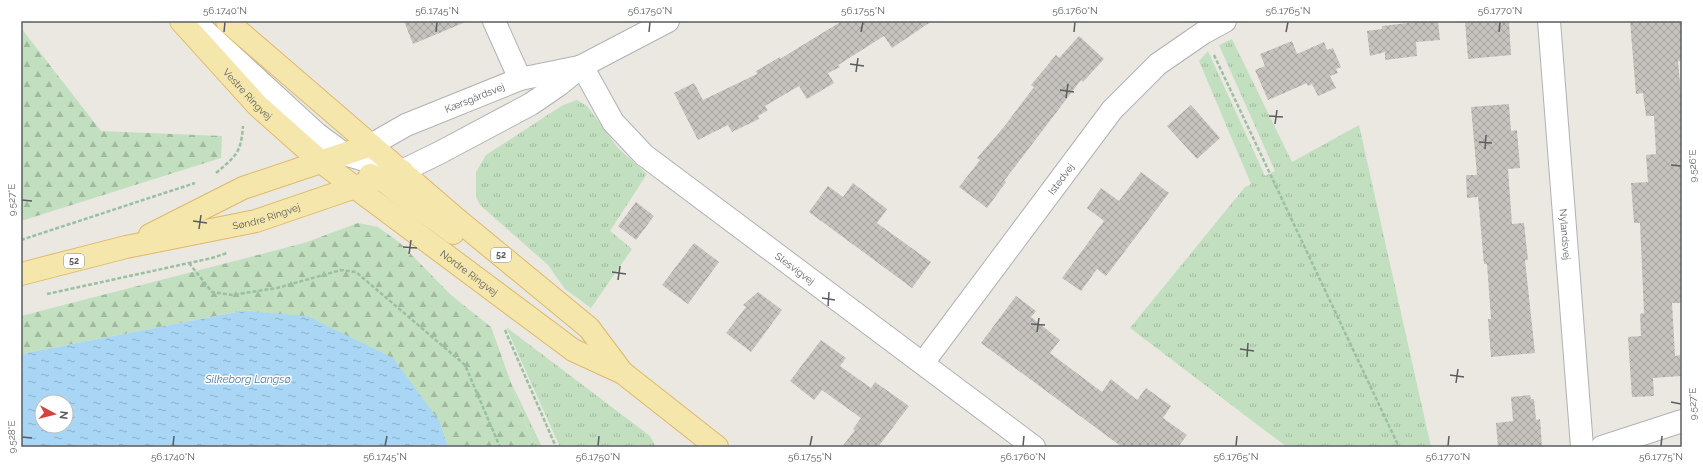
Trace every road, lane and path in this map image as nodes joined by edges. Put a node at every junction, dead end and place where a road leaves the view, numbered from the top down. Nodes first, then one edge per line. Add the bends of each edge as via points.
1 (181, 21) edge
2 (194, 21) edge
3 (227, 21) edge
4 (494, 21) edge
5 (668, 21) edge
6 (1225, 21) edge
7 (1549, 21) edge
8 (1203, 33) junction
9 (582, 66) junction
10 (520, 79) junction
11 (240, 120) dead end
12 (371, 145) junction
13 (344, 154) junction
14 (321, 162) junction
15 (226, 170) dead end
16 (402, 170) junction
17 (381, 178) junction
18 (200, 181) dead end
19 (353, 188) junction
20 (21, 240) edge
21 (126, 247) junction
22 (189, 263) dead end
23 (21, 274) edge
24 (505, 301) junction
25 (590, 328) junction
26 (923, 363) junction
27 (623, 373) junction
28 (1682, 421) edge
29 (705, 443) edge
30 (500, 447) edge
31 (556, 447) edge
32 (1034, 447) edge
33 (1399, 447) edge
34 (1582, 447) edge
35 (1602, 447) edge

1 - 14 main road, Vestre Ringvej via 258,106
2 - 13 street via 317,134
3 - 12 main road
4 - 10 street
5 - 9 street, Kærsgårdsvej
6 - 8 street, Istedvej
7 - 34 street, Nylandsvej
8 - 26 street, Istedvej via 1158,64 1112,110
8 - 33 path
9 - 10 street, Kærsgårdsvej
9 - 16 street, Kærsgårdsvej via 531,104
9 - 26 street, Slesvigvej via 613,122 644,155
10 - 12 street, Kærsgårdsvej via 406,125
11 - 15 path via 244,126 240,149 233,159 212,176
12 - 13 main road, Søndre Ringvej / 52
12 - 16 main road, Nordre Ringvej / 52
13 - 14 main road, Søndre Ringvej / 52
13 - 16 street
14 - 17 main road
14 - 19 main road, Nordre Ringvej / 52
14 - 21 main road, Søndre Ringvej / 52 via 243,188
16 - 17 main road, Søndre Ringvej / 52
16 - 25 main road, Nordre Ringvej / 52
17 - 19 main road, Søndre Ringvej / 52
17 - 25 main road via 404,198 439,221 517,288
18 - 20 path
19 - 21 main road, Søndre Ringvej / 52 via 256,222
19 - 24 main road, Nordre Ringvej / 52
21 - 23 main road, Søndre Ringvej / 52
22 - 30 path via 212,292 232,295 277,288 342,270 356,272 465,365
24 - 27 main road, Nordre Ringvej / 52 via 573,350
24 - 31 path via 503,327
25 - 27 main road, Nordre Ringvej / 52
26 - 32 street, Slesvigvej
27 - 29 main road, Nordre Ringvej / 52
28 - 35 street

